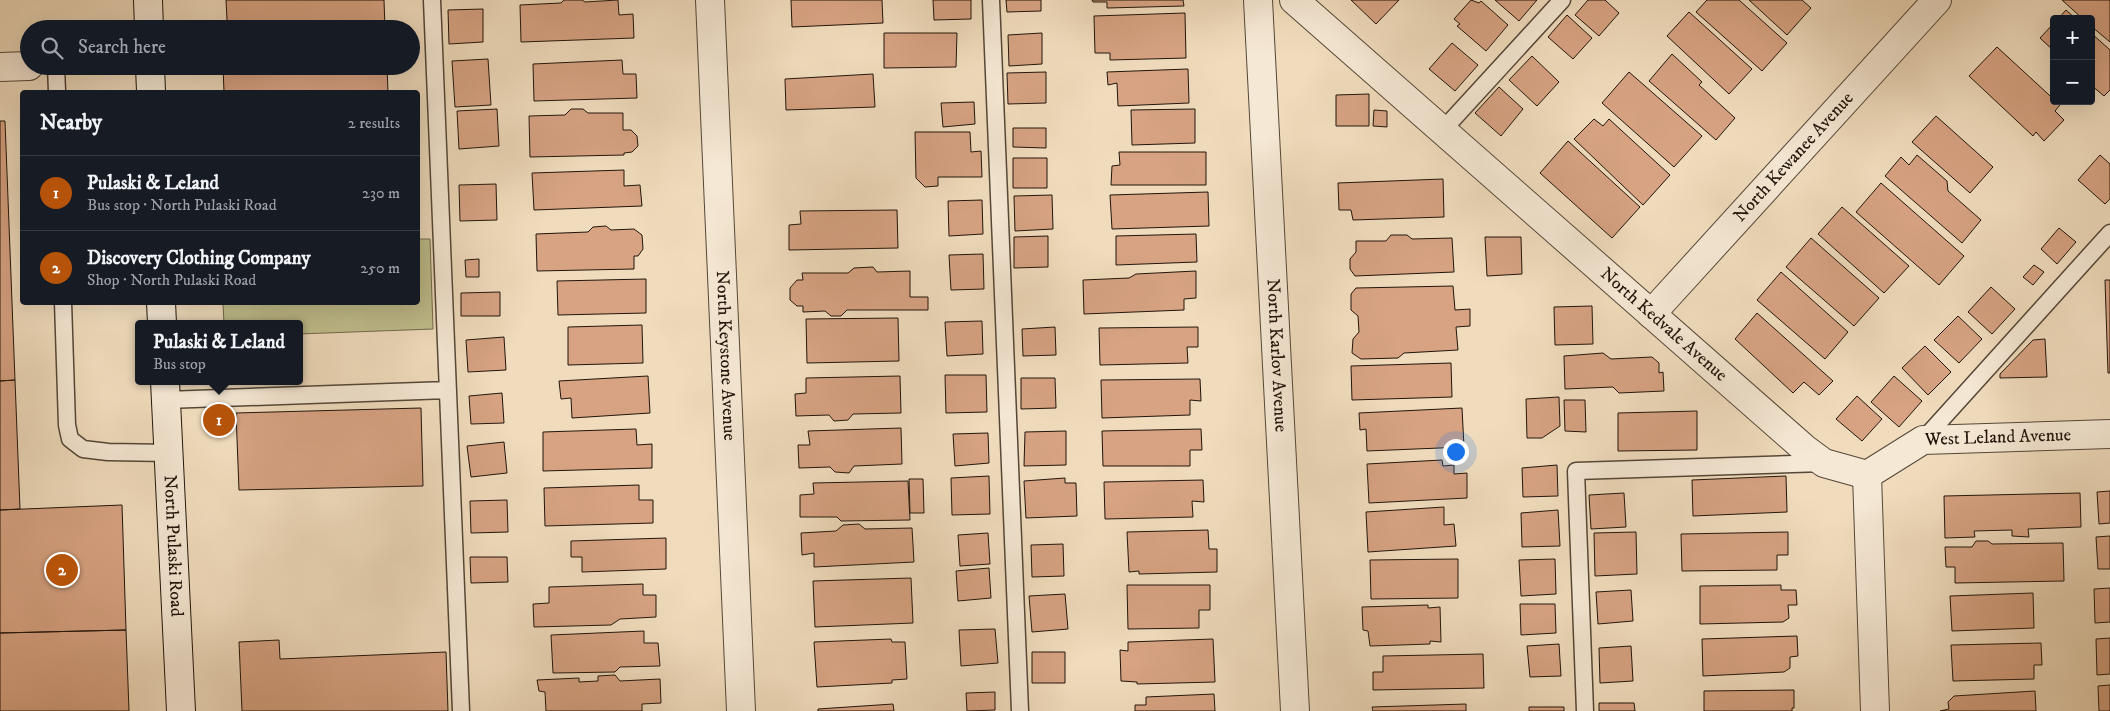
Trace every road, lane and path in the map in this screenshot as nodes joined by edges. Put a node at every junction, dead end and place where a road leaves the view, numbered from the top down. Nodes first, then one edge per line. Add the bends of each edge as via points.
1 (148, 0) edge
2 (432, 0) edge
3 (710, 0) edge
4 (990, 0) edge
5 (1258, 0) edge
6 (1294, 0) edge
7 (1562, 0) edge
8 (1937, 0) edge
9 (149, 20) edge
10 (0, 66) edge
11 (20, 66) edge
12 (56, 75) edge
13 (150, 75) edge
14 (57, 90) edge
15 (151, 90) edge
16 (1442, 131) junction
17 (2110, 233) edge
18 (63, 305) edge
19 (161, 305) edge
20 (1651, 314) junction
21 (162, 320) edge
22 (165, 390) edge
23 (448, 390) junction
24 (2110, 434) edge
25 (1923, 440) junction
26 (169, 453) junction
27 (1824, 463) junction
28 (1867, 475) junction
29 (180, 711) edge
30 (461, 711) edge
31 (741, 711) edge
32 (1020, 711) edge
33 (1295, 711) edge
34 (1585, 711) edge
35 (1875, 711) edge

1 - 9 street
2 - 23 lane
3 - 31 street, North Keystone Avenue
4 - 32 lane
5 - 33 street, North Karlov Avenue
6 - 16 street, North Kedvale Avenue
7 - 16 lane
8 - 20 street, North Kewanee Avenue
10 - 11 street
12 - 14 lane
13 - 15 street
16 - 20 street, North Kedvale Avenue
17 - 25 lane
18 - 26 lane via 70,439 82,449
19 - 21 street
20 - 27 street, North Kedvale Avenue
22 - 23 lane
22 - 26 street, North Pulaski Road
23 - 30 lane
24 - 25 street, West Leland Avenue
25 - 28 street, West Leland Avenue
26 - 29 street, North Pulaski Road
27 - 28 street, North Kedvale Avenue
27 - 34 lane via 1576,471
28 - 35 street

